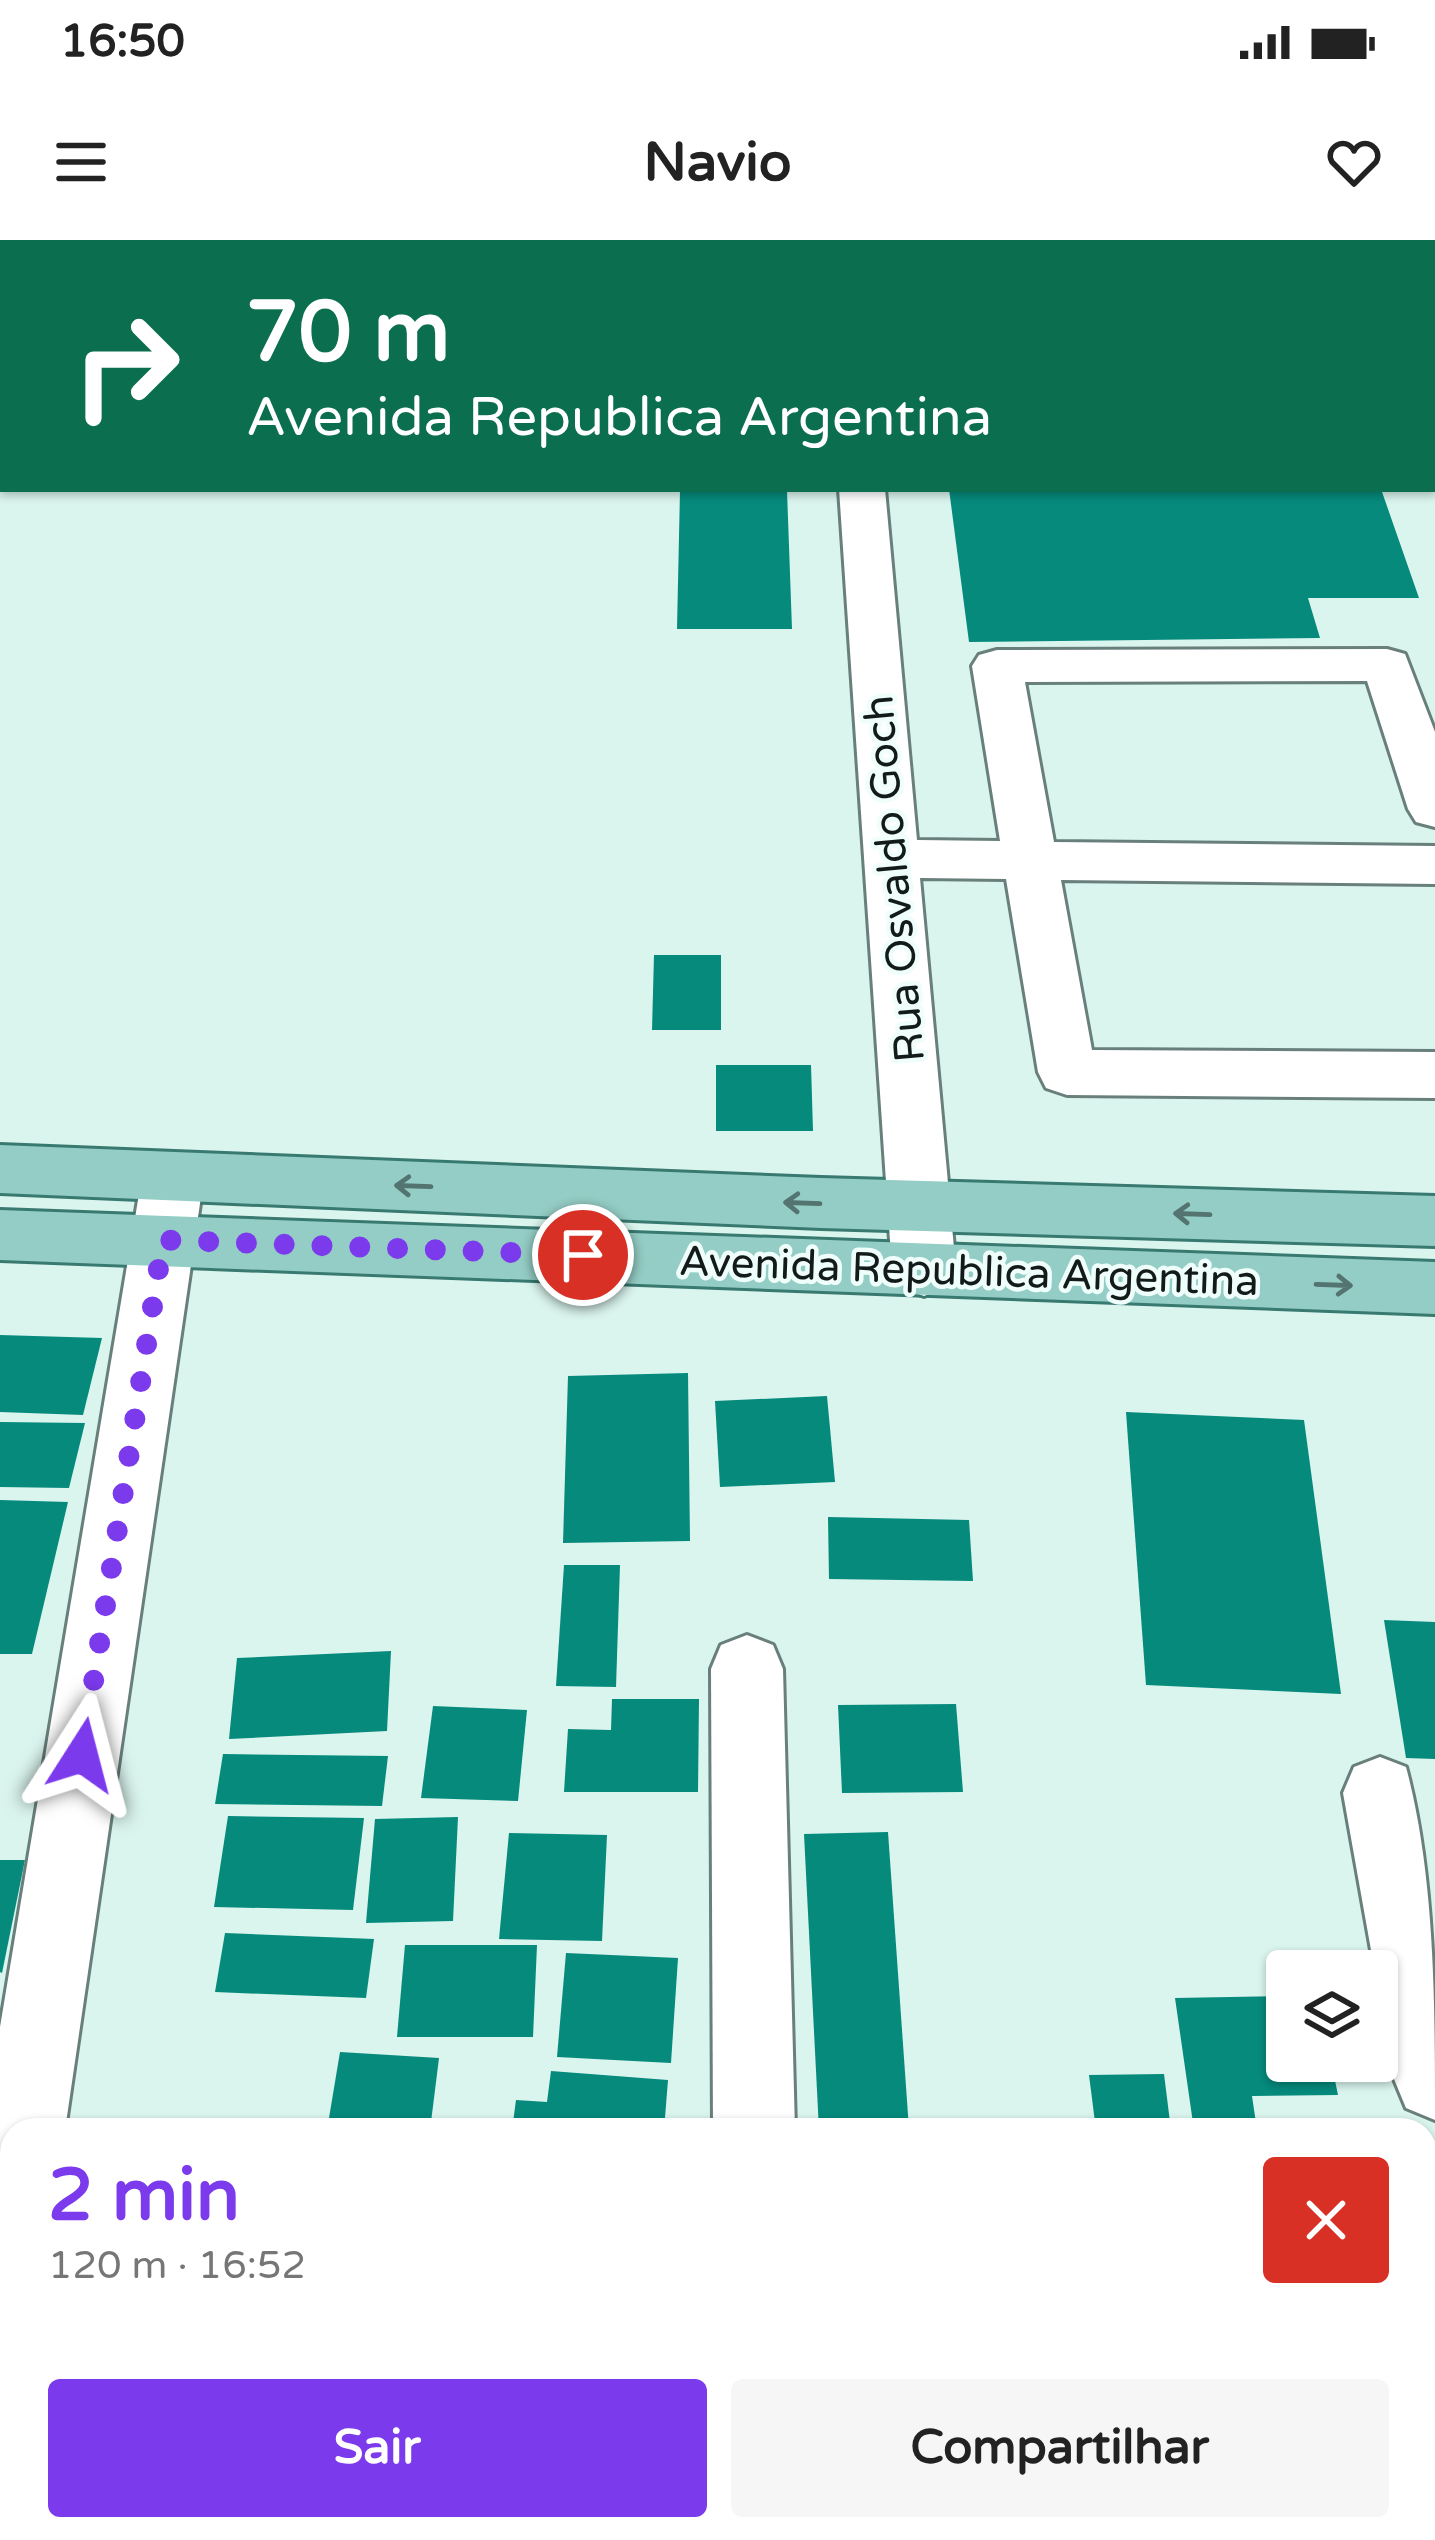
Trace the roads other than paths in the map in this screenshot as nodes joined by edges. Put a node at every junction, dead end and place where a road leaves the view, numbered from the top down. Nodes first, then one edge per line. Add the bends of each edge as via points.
1 (862, 492) edge
2 (1435, 809) edge
3 (892, 860) junction
4 (1029, 860) junction
5 (1435, 865) edge
6 (1435, 1075) edge
7 (0, 1169) edge
8 (919, 1205) junction
9 (168, 1208) junction
10 (1435, 1221) edge
11 (0, 1234) edge
12 (923, 1270) junction
13 (1435, 1288) edge
14 (747, 1669) dead end
15 (1380, 1793) dead end
16 (1435, 2079) edge
17 (26, 2118) edge
18 (754, 2118) edge

1 - 3 street, Rua Osvaldo Goch
2 - 4 street via 1387,665 997,666
3 - 4 street
3 - 8 street, Rua Osvaldo Goch
4 - 5 street
4 - 6 street via 1067,1072
7 - 9 main road, Avenida Republica Argentina
8 -> 9 main road, Avenida Republica Argentina
10 -> 8 main road, Avenida Republica Argentina
8 - 12 street, Rua Osvaldo Goch
9 - 11 main road, Avenida Republica Argentina
9 - 12 main road, Avenida Republica Argentina
9 - 17 street
12 -> 13 main road, Avenida Republica Argentina
14 - 18 street
15 - 16 street

